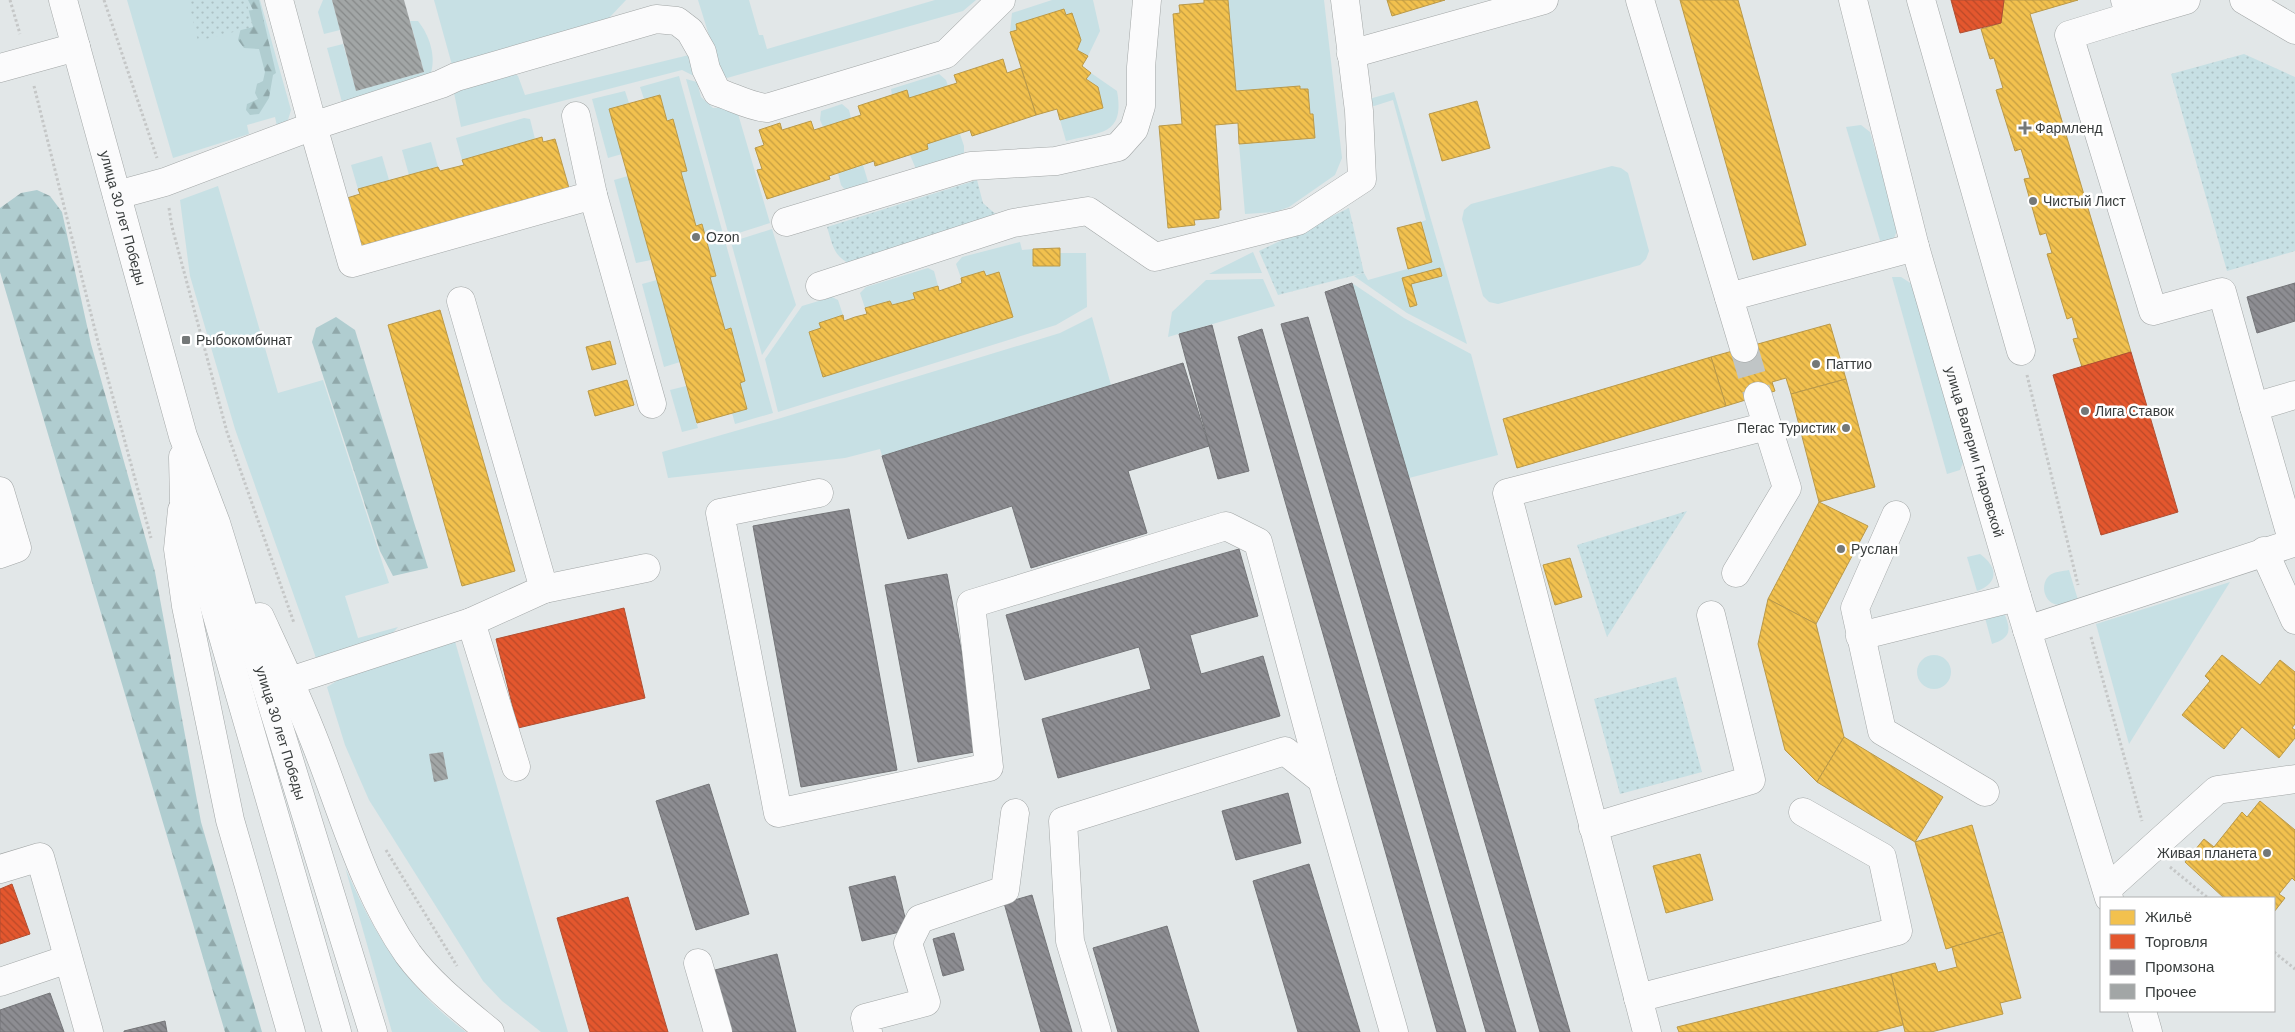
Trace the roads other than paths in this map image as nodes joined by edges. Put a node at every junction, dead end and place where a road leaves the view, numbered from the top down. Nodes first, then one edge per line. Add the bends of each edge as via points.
1 (63, 0) edge
2 (279, 0) edge
3 (1001, 0) edge
4 (1147, 0) edge
5 (1345, 0) edge
6 (1544, 0) edge
7 (1640, 0) edge
8 (1852, 0) edge
9 (1921, 0) edge
10 (2186, 0) edge
11 (2244, 0) edge
12 (2128, 8) edge
13 (654, 10) edge
14 (2295, 30) edge
15 (76, 47) junction
16 (1351, 54) junction
17 (0, 68) edge
18 (576, 116) dead end
19 (313, 126) junction
20 (593, 194) junction
21 (117, 195) junction
22 (786, 222) dead end
23 (1915, 246) junction
24 (820, 286) dead end
25 (1729, 297) junction
26 (461, 301) dead end
27 (1744, 348) tunnel mouth
28 (2021, 351) dead end
29 (2295, 395) edge
30 (1758, 396) tunnel mouth
31 (652, 404) dead end
32 (2254, 406) junction
33 (1767, 426) junction
34 (183, 436) junction
35 (0, 491) edge
36 (819, 494) dead end
37 (184, 502) junction
38 (1896, 515) dead end
39 (216, 523) junction
40 (2294, 543) edge
41 (2264, 551) junction
42 (0, 554) edge
43 (646, 568) dead end
44 (1736, 573) dead end
45 (544, 589) junction
46 (2017, 597) junction
47 (1711, 615) dead end
48 (2295, 620) edge
49 (471, 622) junction
50 (2027, 630) junction
51 (1860, 636) junction
52 (290, 681) junction
53 (516, 767) dead end
54 (2295, 779) edge
55 (1322, 780) junction
56 (1985, 792) dead end
57 (1803, 812) dead end
58 (1015, 813) dead end
59 (1593, 827) junction
60 (0, 869) edge
61 (2108, 894) edge
62 (68, 959) junction
63 (698, 963) dead end
64 (0, 982) edge
65 (1638, 998) junction
66 (2142, 1012) edge
67 (89, 1032) edge
68 (291, 1032) edge
69 (337, 1032) edge
70 (373, 1032) edge
71 (490, 1032) edge
72 (718, 1032) edge
73 (868, 1032) edge
74 (1096, 1032) edge
75 (1394, 1032) edge
76 (1647, 1032) edge
77 (2148, 1032) edge

1 - 15 street, улица 30 лет Победы
2 - 19 street
3 - 13 street via 946,54 766,108 754,107 742,99 717,92 690,31
4 - 22 street via 1141,106 1134,129 1118,147 1056,160 971,166
5 - 16 street
6 - 16 street
7 - 25 street
8 - 23 street, улица Валерии Гнаровской
9 - 28 street
10 - 12 street
11 - 14 street
12 - 32 street via 2069,35 2153,311 2222,292
13 - 19 street
15 - 17 street
15 - 21 street, улица 30 лет Победы
16 - 24 street via 1359,111 1362,179 1298,221 1155,258 1088,211 1013,223
18 - 20 street
19 - 20 street via 352,262
19 - 21 street via 165,182
20 - 31 street
21 - 34 street, улица 30 лет Победы
23 - 25 street
23 - 46 street, улица Валерии Гнаровской
25 - 27 street
26 - 45 street
29 - 32 street
30 - 33 street
32 - 40 street
33 - 44 street via 1787,488
33 - 59 street via 1507,493
34 - 37 street, улица 30 лет Победы
34 - 39 street, улица 30 лет Победы
35 - 42 street via 17,548
36 - 55 street via 720,513 778,813 989,768 971,604 1226,526 1258,542
37 - 68 street via 178,549 186,606 230,820
37 - 69 street, улица 30 лет Победы
38 - 51 street via 1854,608
39 - 52 street
39 - 70 street, улица 30 лет Победы
40 - 41 street
41 - 48 street
41 - 50 street
43 - 45 street
45 - 49 street
46 - 50 street, улица Валерии Гнаровской
46 - 51 street
47 - 59 street via 1751,780
49 - 52 street
49 - 53 street
50 - 61 street, улица Валерии Гнаровской
51 - 56 street via 1882,731
52 - 71 street via 388,924 430,980
54 - 61 street via 2217,790
55 - 74 street via 1285,751 1063,820 1070,941
55 - 75 street
57 - 65 street via 1882,857 1898,931
58 - 73 street via 1005,890 920,919 908,943 926,1002 865,1018
59 - 65 street
60 - 62 street via 40,857
62 - 64 street
62 - 67 street
63 - 72 street
65 - 76 street
66 - 77 street

